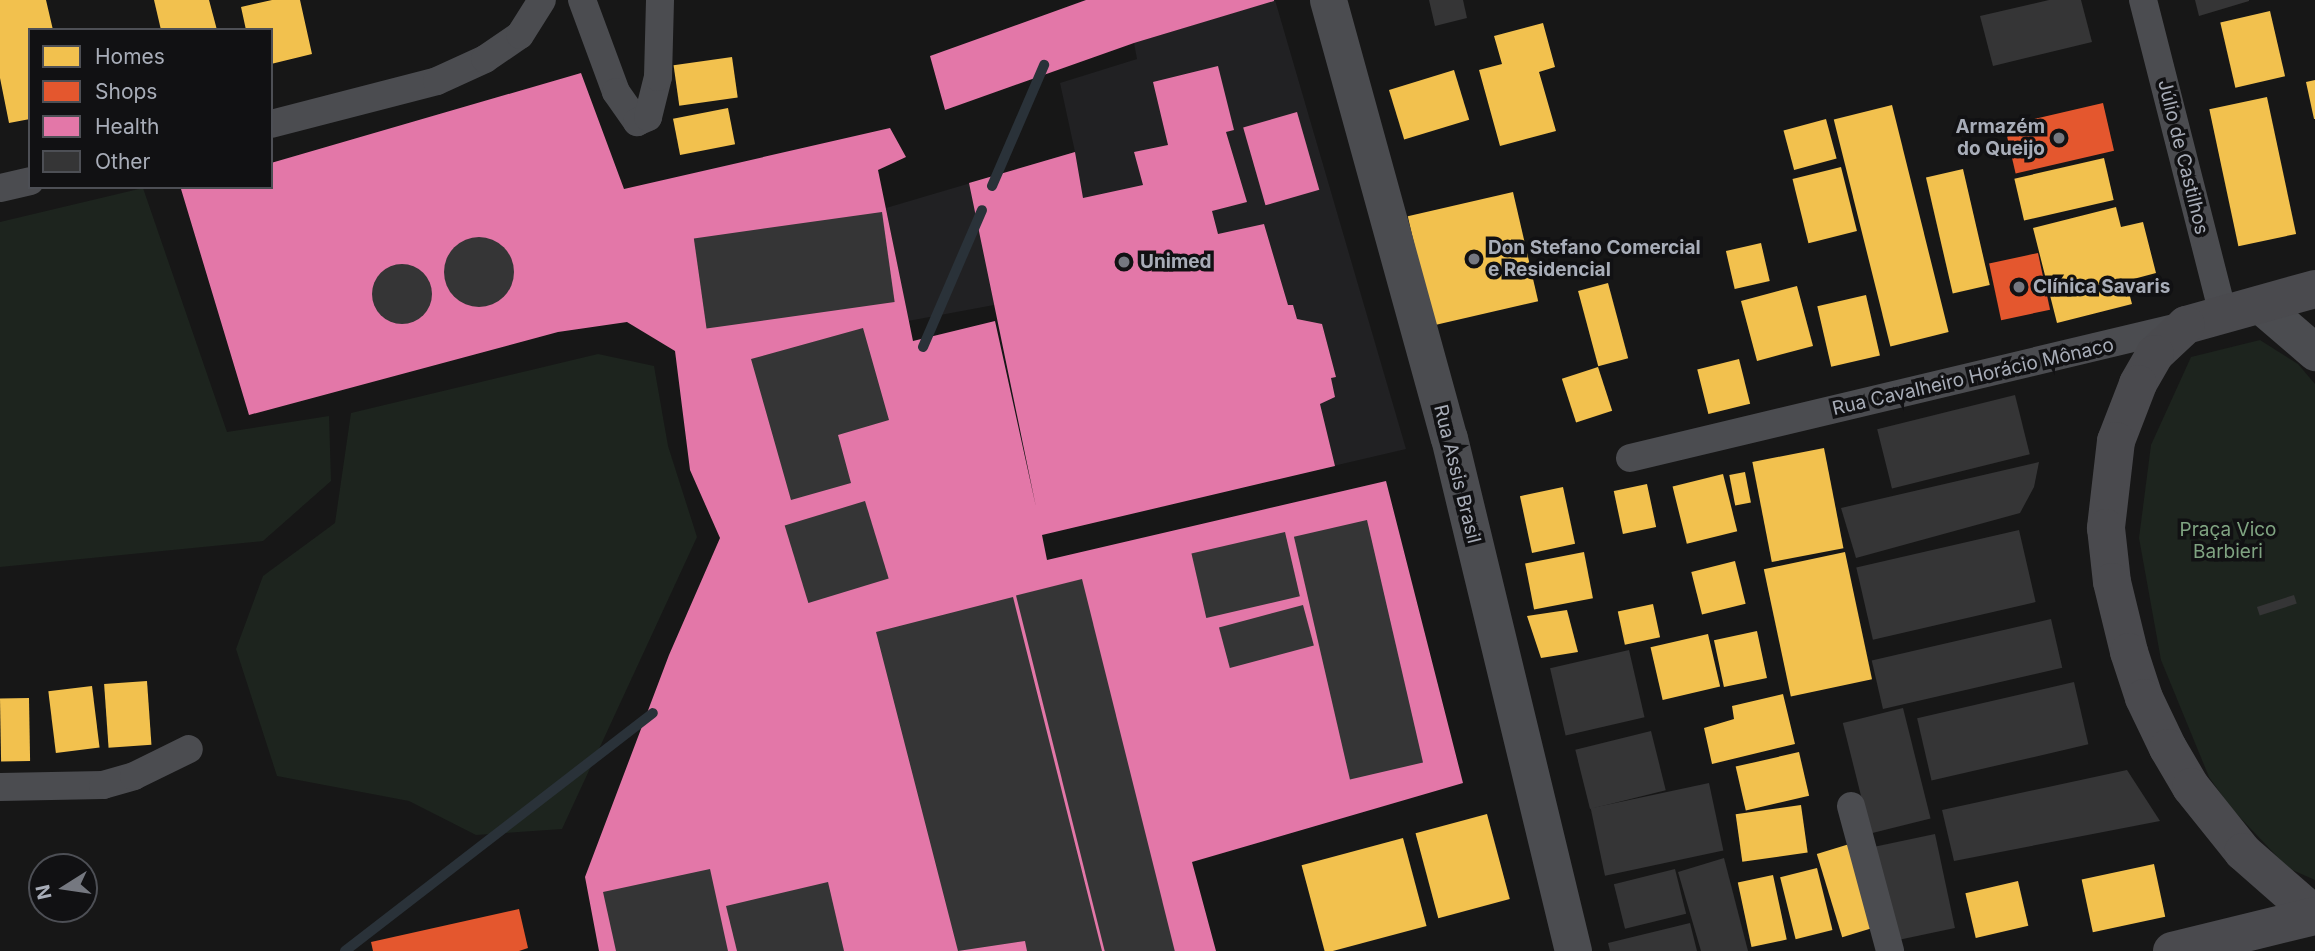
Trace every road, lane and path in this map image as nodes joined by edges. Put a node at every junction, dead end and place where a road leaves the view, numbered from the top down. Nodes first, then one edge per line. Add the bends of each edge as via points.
1 (542, 0) edge
2 (582, 0) edge
3 (660, 0) edge
4 (1328, 0) edge
5 (2143, 0) edge
6 (273, 123) edge
7 (28, 181) edge
8 (0, 188) edge
9 (2315, 289) edge
10 (2241, 309) junction
11 (2186, 325) junction
12 (2315, 352) edge
13 (1630, 458) dead end
14 (189, 749) dead end
15 (0, 787) edge
16 (1852, 806) dead end
17 (2315, 915) edge
18 (1573, 951) edge
19 (1891, 951) edge
20 (2172, 951) edge

1 - 6 street via 520,35 473,65 437,81
2 - 3 street via 616,92 637,122 648,117 658,77
4 - 18 street, Rua Assis Brasil via 1449,438
5 - 10 street, Júlio de Castilhos
7 - 8 street
9 - 10 main road, Rua Cavalheiro Horácio Mônaco
10 - 11 main road, Rua Cavalheiro Horácio Mônaco
10 - 12 street
11 - 13 street, Rua Cavalheiro Horácio Mônaco
11 - 17 main road via 2155,354 2116,440 2106,528 2112,582 2144,698 2191,787 2243,852
14 - 15 street via 134,776 103,785
16 - 19 street
17 - 20 main road

